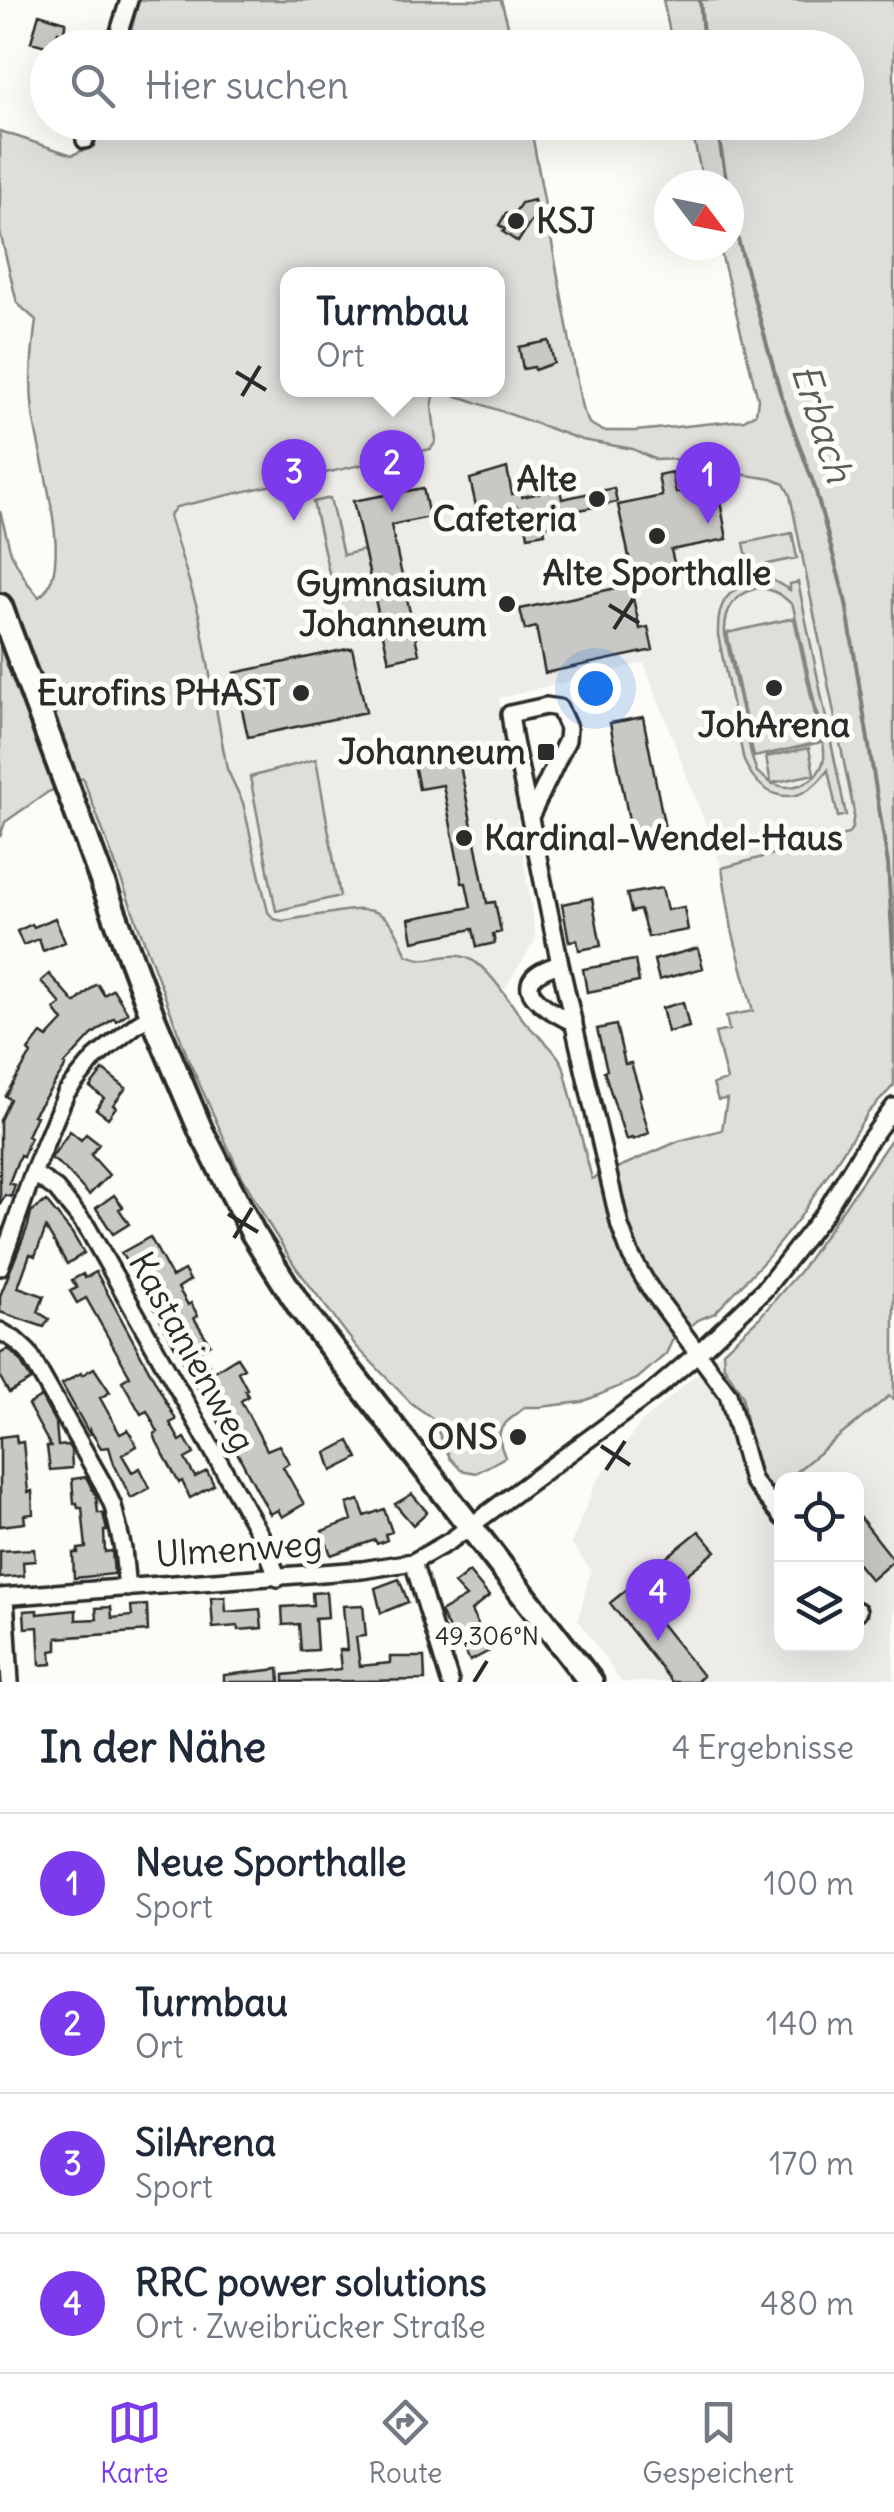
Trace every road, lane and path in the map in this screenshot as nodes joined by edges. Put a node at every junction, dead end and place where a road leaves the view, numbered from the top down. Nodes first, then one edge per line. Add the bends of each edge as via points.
1 (129, 0) edge
2 (120, 30) edge
3 (0, 606) edge
4 (530, 817) junction
5 (560, 964) junction
6 (152, 1015) junction
7 (574, 1023) junction
8 (893, 1108) edge
9 (33, 1173) junction
10 (0, 1267) edge
11 (0, 1331) edge
12 (698, 1353) junction
13 (774, 1507) edge
14 (471, 1526) junction
15 (413, 1562) junction
16 (278, 1578) junction
17 (127, 1588) junction
18 (3, 1597) edge
19 (10, 1682) edge
20 (450, 1682) edge
21 (591, 1682) edge

1 - 2 street
3 - 6 main road
4 - 4 street via 562,753 568,728 559,708 510,714
4 - 5 street
5 - 7 street
5 - 7 street via 534,977 533,997
6 - 9 street via 74,1081
6 - 14 main road via 222,1176 272,1266
7 - 12 street via 631,1256
8 - 12 street, Ulmenweg via 824,1214 764,1290
9 - 10 street
9 - 16 street, Kastanienweg via 88,1227
11 - 17 street via 28,1352 103,1484 119,1525
12 - 13 street via 728,1394 752,1480
12 - 14 street, Ulmenweg
14 - 15 street, Ulmenweg
14 - 21 main road
15 - 16 street, Ulmenweg
15 - 20 street
16 - 17 street, Ulmenweg
17 - 18 street, Ulmenweg
18 - 19 street

